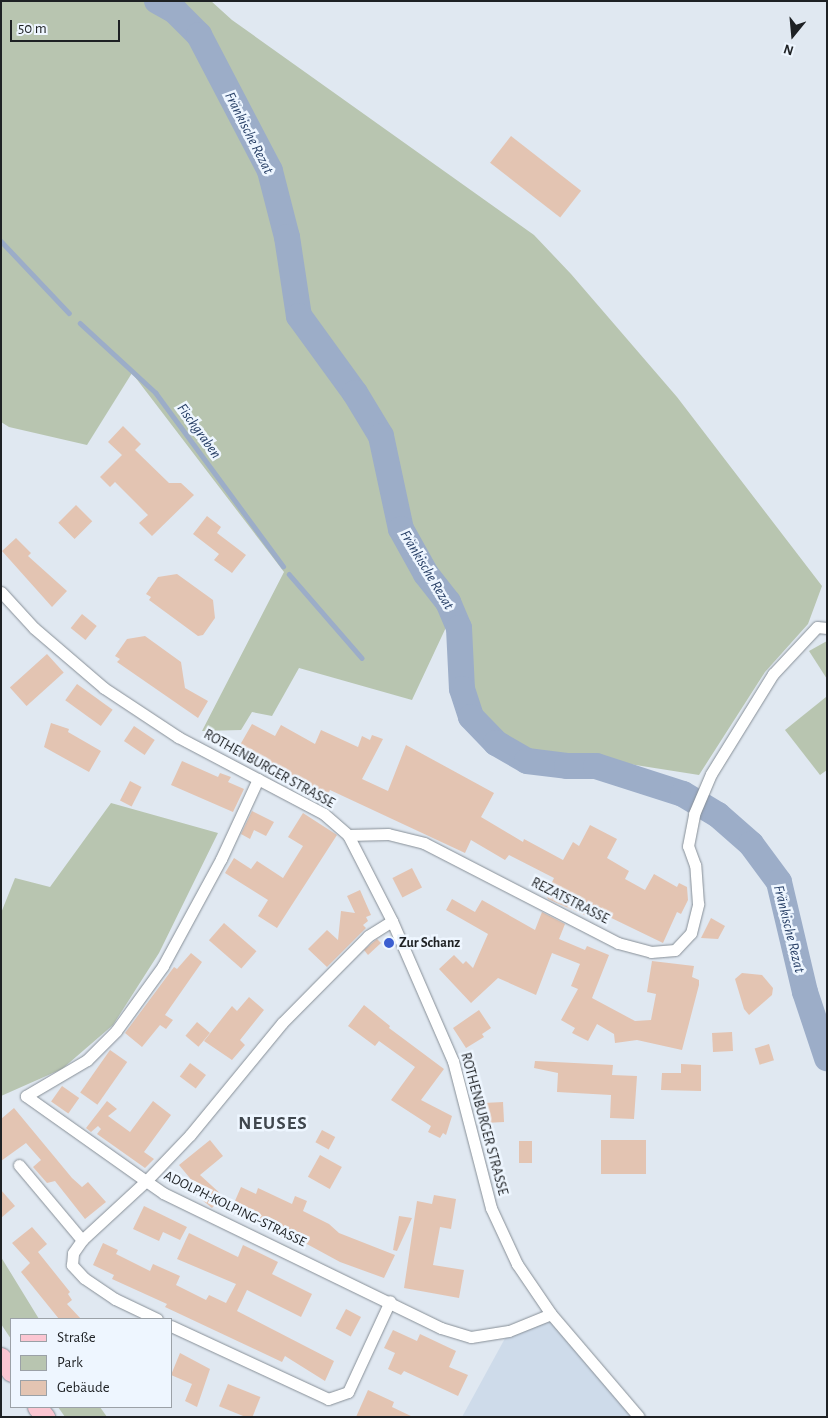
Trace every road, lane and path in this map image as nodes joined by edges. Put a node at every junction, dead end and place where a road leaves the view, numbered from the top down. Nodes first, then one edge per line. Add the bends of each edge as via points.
1 (1, 592) edge
2 (827, 628) edge
3 (258, 779) junction
4 (348, 835) junction
5 (392, 921) junction
6 (19, 1165) dead end
7 (146, 1181) junction
8 (82, 1240) junction
9 (390, 1301) junction
10 (551, 1314) junction
11 (155, 1318) edge
12 (172, 1326) edge
13 (1, 1358) edge
14 (10, 1371) edge
15 (639, 1417) edge

1 - 3 street, ROTHENBURGER STRASSE via 34,628 104,688 178,737
2 - 4 street, REZATSTRASSE via 817,627 772,674 711,774 694,814 688,846 695,865 698,904 691,933 675,950 651,952 618,943 424,843 388,834
3 - 4 street, ROTHENBURGER STRASSE via 324,814
3 - 7 street via 221,859 163,966 116,1031 87,1060 26,1096
4 - 5 street, ROTHENBURGER STRASSE
5 - 7 street via 368,936 282,1023 190,1135
5 - 10 street, ROTHENBURGER STRASSE via 453,1061 490,1208 517,1264
6 - 8 street
7 - 8 street, ADOLPH-KOLPING-STRASSE
7 - 9 street, ADOLPH-KOLPING-STRASSE via 163,1193
8 - 11 street, ADOLPH-KOLPING-STRASSE via 73,1253 72,1265 84,1278 115,1299
9 - 10 street, ADOLPH-KOLPING-STRASSE via 441,1328 471,1337 509,1331
9 - 12 street via 348,1392 328,1399
10 - 15 street, ROTHENBURGER STRASSE
13 - 14 main road

